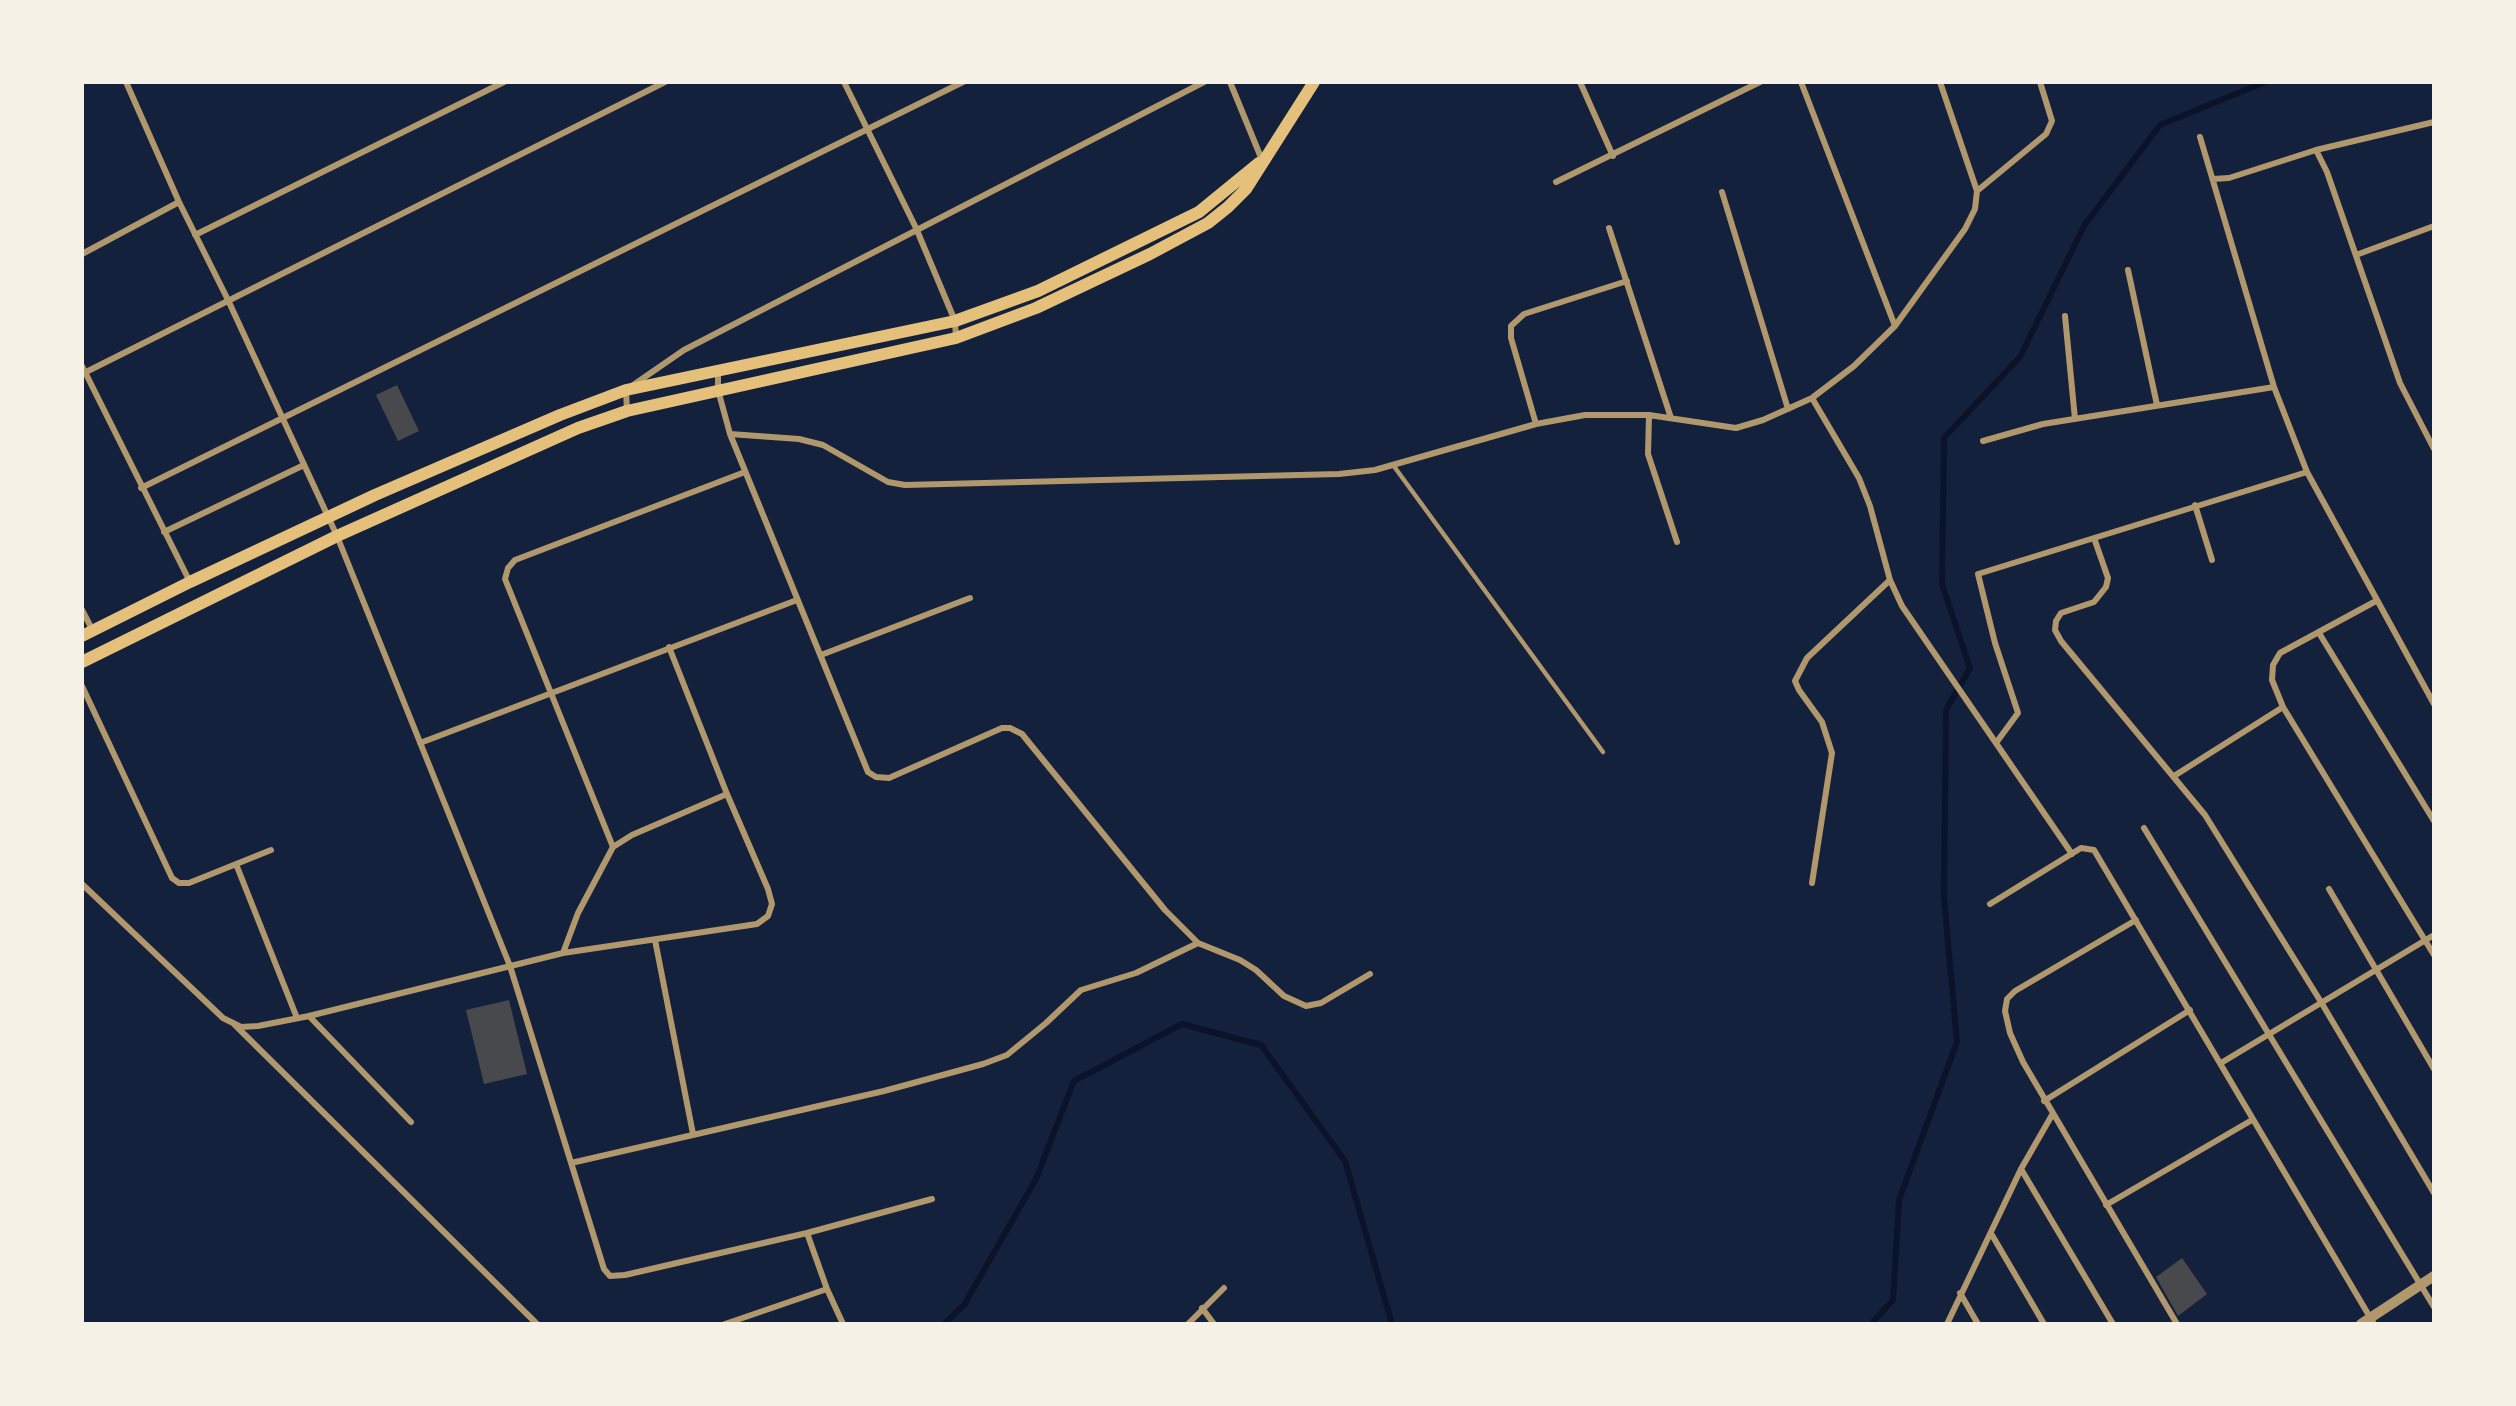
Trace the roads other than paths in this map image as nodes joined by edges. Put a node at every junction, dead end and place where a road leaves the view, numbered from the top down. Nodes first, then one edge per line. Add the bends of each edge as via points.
1 (126, 82) edge
2 (504, 82) edge
3 (665, 82) edge
4 (844, 82) edge
5 (963, 82) edge
6 (1204, 82) edge
7 (1230, 82) edge
8 (1314, 82) edge
9 (1580, 82) edge
10 (1760, 82) edge
11 (1801, 82) edge
12 (1940, 82) edge
13 (2040, 82) edge
14 (2433, 122) edge
15 (867, 130) junction
16 (2200, 137) dead end
17 (2316, 150) junction
18 (1613, 156) junction
19 (1262, 160) junction
20 (2213, 179) junction
21 (1556, 182) dead end
22 (1977, 191) junction
23 (1722, 192) dead end
24 (179, 202) junction
25 (2433, 226) edge
26 (916, 228) junction
27 (1609, 228) dead end
28 (195, 235) junction
29 (82, 254) edge
30 (2356, 255) junction
31 (2128, 270) dead end
32 (1627, 281) junction
33 (228, 300) junction
34 (2065, 316) dead end
35 (955, 321) junction
36 (1895, 327) junction
37 (956, 338) junction
38 (84, 370) edge
39 (718, 371) junction
40 (2274, 387) junction
41 (626, 390) junction
42 (718, 390) junction
43 (1812, 398) junction
44 (2157, 405) junction
45 (1788, 409) junction
46 (627, 411) junction
47 (1649, 415) junction
48 (1671, 418) junction
49 (2075, 419) junction
50 (282, 420) junction
51 (1536, 423) junction
52 (730, 434) junction
53 (1983, 441) dead end
54 (2433, 449) edge
55 (304, 465) junction
56 (1393, 465) junction
57 (745, 472) junction
58 (2307, 472) junction
59 (141, 488) junction
60 (2195, 506) junction
61 (328, 518) junction
62 (164, 532) junction
63 (337, 536) junction
64 (2094, 538) junction
65 (1677, 542) dead end
66 (2212, 560) dead end
67 (1890, 580) junction
68 (190, 582) junction
69 (970, 598) dead end
70 (797, 600) junction
71 (2376, 601) junction
72 (82, 610) edge
73 (88, 633) edge
74 (2319, 633) junction
75 (669, 647) junction
76 (821, 655) junction
77 (82, 662) edge
78 (82, 686) edge
79 (551, 692) junction
80 (2433, 704) edge
81 (2283, 707) junction
82 (420, 743) junction
83 (1996, 743) junction
84 (1603, 752) dead end
85 (2174, 776) junction
86 (727, 794) junction
87 (2433, 820) edge
88 (2144, 828) dead end
89 (613, 847) junction
90 (271, 850) dead end
91 (2072, 854) junction
92 (236, 864) junction
93 (1812, 883) dead end
94 (82, 884) edge
95 (2329, 889) dead end
96 (1990, 903) dead end
97 (2136, 920) junction
98 (2433, 934) edge
99 (655, 940) junction
100 (2424, 940) junction
101 (1198, 943) junction
102 (563, 953) junction
103 (2433, 955) edge
104 (510, 966) junction
105 (2376, 969) junction
106 (1370, 974) dead end
107 (2321, 1002) junction
108 (2190, 1010) junction
109 (309, 1016) junction
110 (297, 1018) junction
111 (232, 1023) junction
112 (2268, 1034) junction
113 (2221, 1063) junction
114 (2433, 1069) edge
115 (2044, 1101) junction
116 (2052, 1114) junction
117 (2252, 1120) junction
118 (411, 1122) dead end
119 (693, 1134) junction
120 (571, 1162) junction
121 (2021, 1169) junction
122 (2433, 1193) edge
123 (932, 1199) dead end
124 (2106, 1205) junction
125 (807, 1233) junction
126 (1992, 1236) junction
127 (2433, 1276) edge
128 (2420, 1285) junction
129 (1224, 1288) dead end
130 (827, 1289) junction
131 (1960, 1293) junction
132 (1202, 1308) junction
133 (2433, 1308) edge
134 (2373, 1321) edge
135 (537, 1323) edge
136 (725, 1323) edge
137 (843, 1323) edge
138 (1188, 1323) edge
139 (1214, 1323) edge
140 (1947, 1323) edge
141 (1978, 1323) edge
142 (2044, 1323) edge
143 (2113, 1323) edge
144 (2177, 1323) edge
145 (2361, 1323) edge

1 - 24 street
2 - 28 street
3 - 33 street
4 - 15 street
5 - 15 street
6 - 26 street
7 - 19 street
8 - 19 main road
9 - 18 street
10 - 18 street
11 - 36 street
12 - 22 street
13 - 22 street via 2052,121 2046,134
14 - 17 street
15 - 26 street
15 - 50 street
16 - 20 street
17 - 20 street via 2229,178
17 - 30 street
18 - 21 street
19 - 35 main road via 1199,212 1038,291
19 - 37 main road via 1246,189 1208,223 1036,308
20 - 40 street
22 - 36 street via 1975,209 1965,229
23 - 45 street
24 - 28 street
24 - 29 street
25 - 30 street
26 - 35 street
26 - 41 street via 684,350
27 - 32 street
28 - 33 street
30 - 54 street via 2400,383
31 - 44 street
32 - 48 street
32 - 51 street via 1524,314 1511,326
33 - 38 street
33 - 50 street
34 - 49 street
35 - 37 street
35 - 39 main road
36 - 43 street
37 - 42 main road
38 - 59 street
39 - 41 main road
39 - 42 street
40 - 44 street
40 - 58 street
41 - 46 street
41 - 61 main road via 560,415
42 - 46 main road
42 - 52 street
43 - 45 street
43 - 67 street via 1863,488
44 - 49 street
45 - 48 street via 1736,428
46 - 63 main road via 578,428
47 - 48 street
47 - 51 street via 1584,415
47 - 65 street via 1648,454
49 - 53 street via 2022,428
50 - 55 street
50 - 59 street
51 - 56 street
52 - 56 street via 799,438 823,445 888,482 906,485 1339,474
52 - 57 street
55 - 61 street
55 - 62 street
56 - 84 lane
57 - 70 street
57 - 79 street via 515,560 505,579
58 - 60 street
58 - 71 street
59 - 62 street
60 - 64 street
60 - 66 street
61 - 63 street
61 - 68 main road
62 - 68 street
63 - 77 main road
63 - 82 street
64 - 83 street via 1978,574 2018,713
64 - 85 street via 2108,578 2106,587 2094,602 2061,613 2055,630
67 - 83 street via 1902,606
67 - 93 street via 1807,658 1795,681 1822,722 1832,753
68 - 73 main road
69 - 76 street
70 - 75 street
70 - 76 street
71 - 74 street
71 - 80 street
72 - 73 street
74 - 81 street via 2280,653 2273,665 2272,680
74 - 87 street
75 - 79 street
75 - 86 street
76 - 101 street via 868,772 889,778 1002,728 1022,734 1184,933
78 - 92 street via 171,878 189,883
79 - 82 street
79 - 89 street
81 - 85 street
81 - 100 street
82 - 104 street
83 - 91 street
85 - 107 street via 2205,815
86 - 89 street
86 - 99 street via 768,889 772,904 768,916 757,924
88 - 112 street
89 - 102 street via 578,913
90 - 92 street
91 - 96 street
91 - 97 street via 2081,848 2094,850
92 - 110 street
94 - 111 street
95 - 105 street
97 - 108 street
97 - 115 street via 2007,999 2005,1011 2010,1033
98 - 100 street
99 - 102 street
99 - 119 street
100 - 103 street
100 - 105 street
101 - 106 street via 1240,960 1284,996 1305,1006 1321,1003
101 - 119 street via 1136,973 1081,990 1006,1055 983,1064 884,1091
102 - 104 street
104 - 109 street
104 - 120 street
105 - 107 street
105 - 114 street
107 - 112 street
107 - 122 street
108 - 113 street
108 - 115 street
109 - 110 street
109 - 118 street
110 - 111 street via 258,1026
111 - 135 street
112 - 113 street
112 - 128 street
113 - 117 street
115 - 116 street
116 - 121 street
116 - 124 street
117 - 124 street
117 - 134 street
119 - 120 street
120 - 125 street via 597,1254 610,1276
121 - 126 street
121 - 143 street
123 - 125 street
124 - 144 street
125 - 130 street
126 - 131 street
126 - 142 street
127 - 128 street
128 - 133 street
128 - 134 street
129 - 132 street
130 - 136 street
130 - 137 street
131 - 140 street
131 - 141 street
132 - 138 street
132 - 139 street
134 - 145 street

